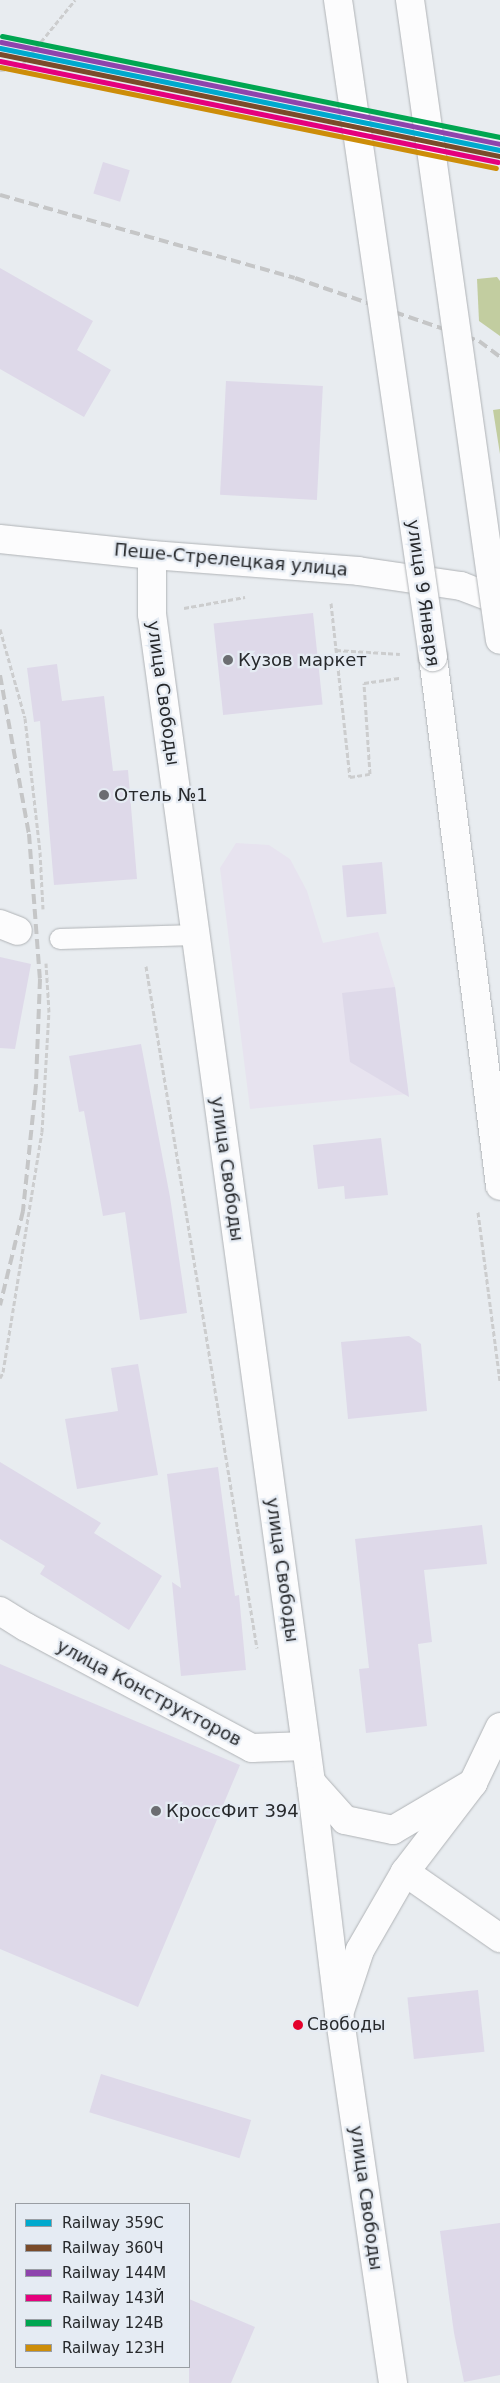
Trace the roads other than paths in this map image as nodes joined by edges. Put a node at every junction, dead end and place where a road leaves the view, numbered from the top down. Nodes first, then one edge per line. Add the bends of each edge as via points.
1 (338, 0) edge
2 (410, 0) edge
3 (0, 539) edge
4 (152, 555) junction
5 (500, 601) edge
6 (500, 640) edge
7 (196, 935) junction
8 (60, 939) dead end
9 (500, 1186) edge
10 (0, 1611) edge
11 (500, 1727) edge
12 (306, 1746) junction
13 (311, 1782) junction
14 (473, 1783) junction
15 (405, 1872) junction
16 (500, 1938) edge
17 (339, 2014) junction
18 (393, 2383) edge

1 - 9 street, улица 9 Января, bridge via 432,657
2 - 6 street, bridge
3 - 4 street, Пеше-Стрелецкая улица
4 - 5 street, Пеше-Стрелецкая улица via 358,571 461,586
4 - 7 street, улица Свободы via 152,614
7 - 8 lane
7 - 12 street, улица Свободы
10 - 12 street, улица Конструкторов via 252,1748
11 - 14 street, улица Свободы
12 - 13 street, улица Свободы
13 - 14 street via 345,1820 393,1830
13 - 17 street, улица Свободы
14 - 15 street, улица Свободы
15 - 16 street
15 - 17 street, улица Свободы via 360,1950
17 - 18 street, улица Свободы

